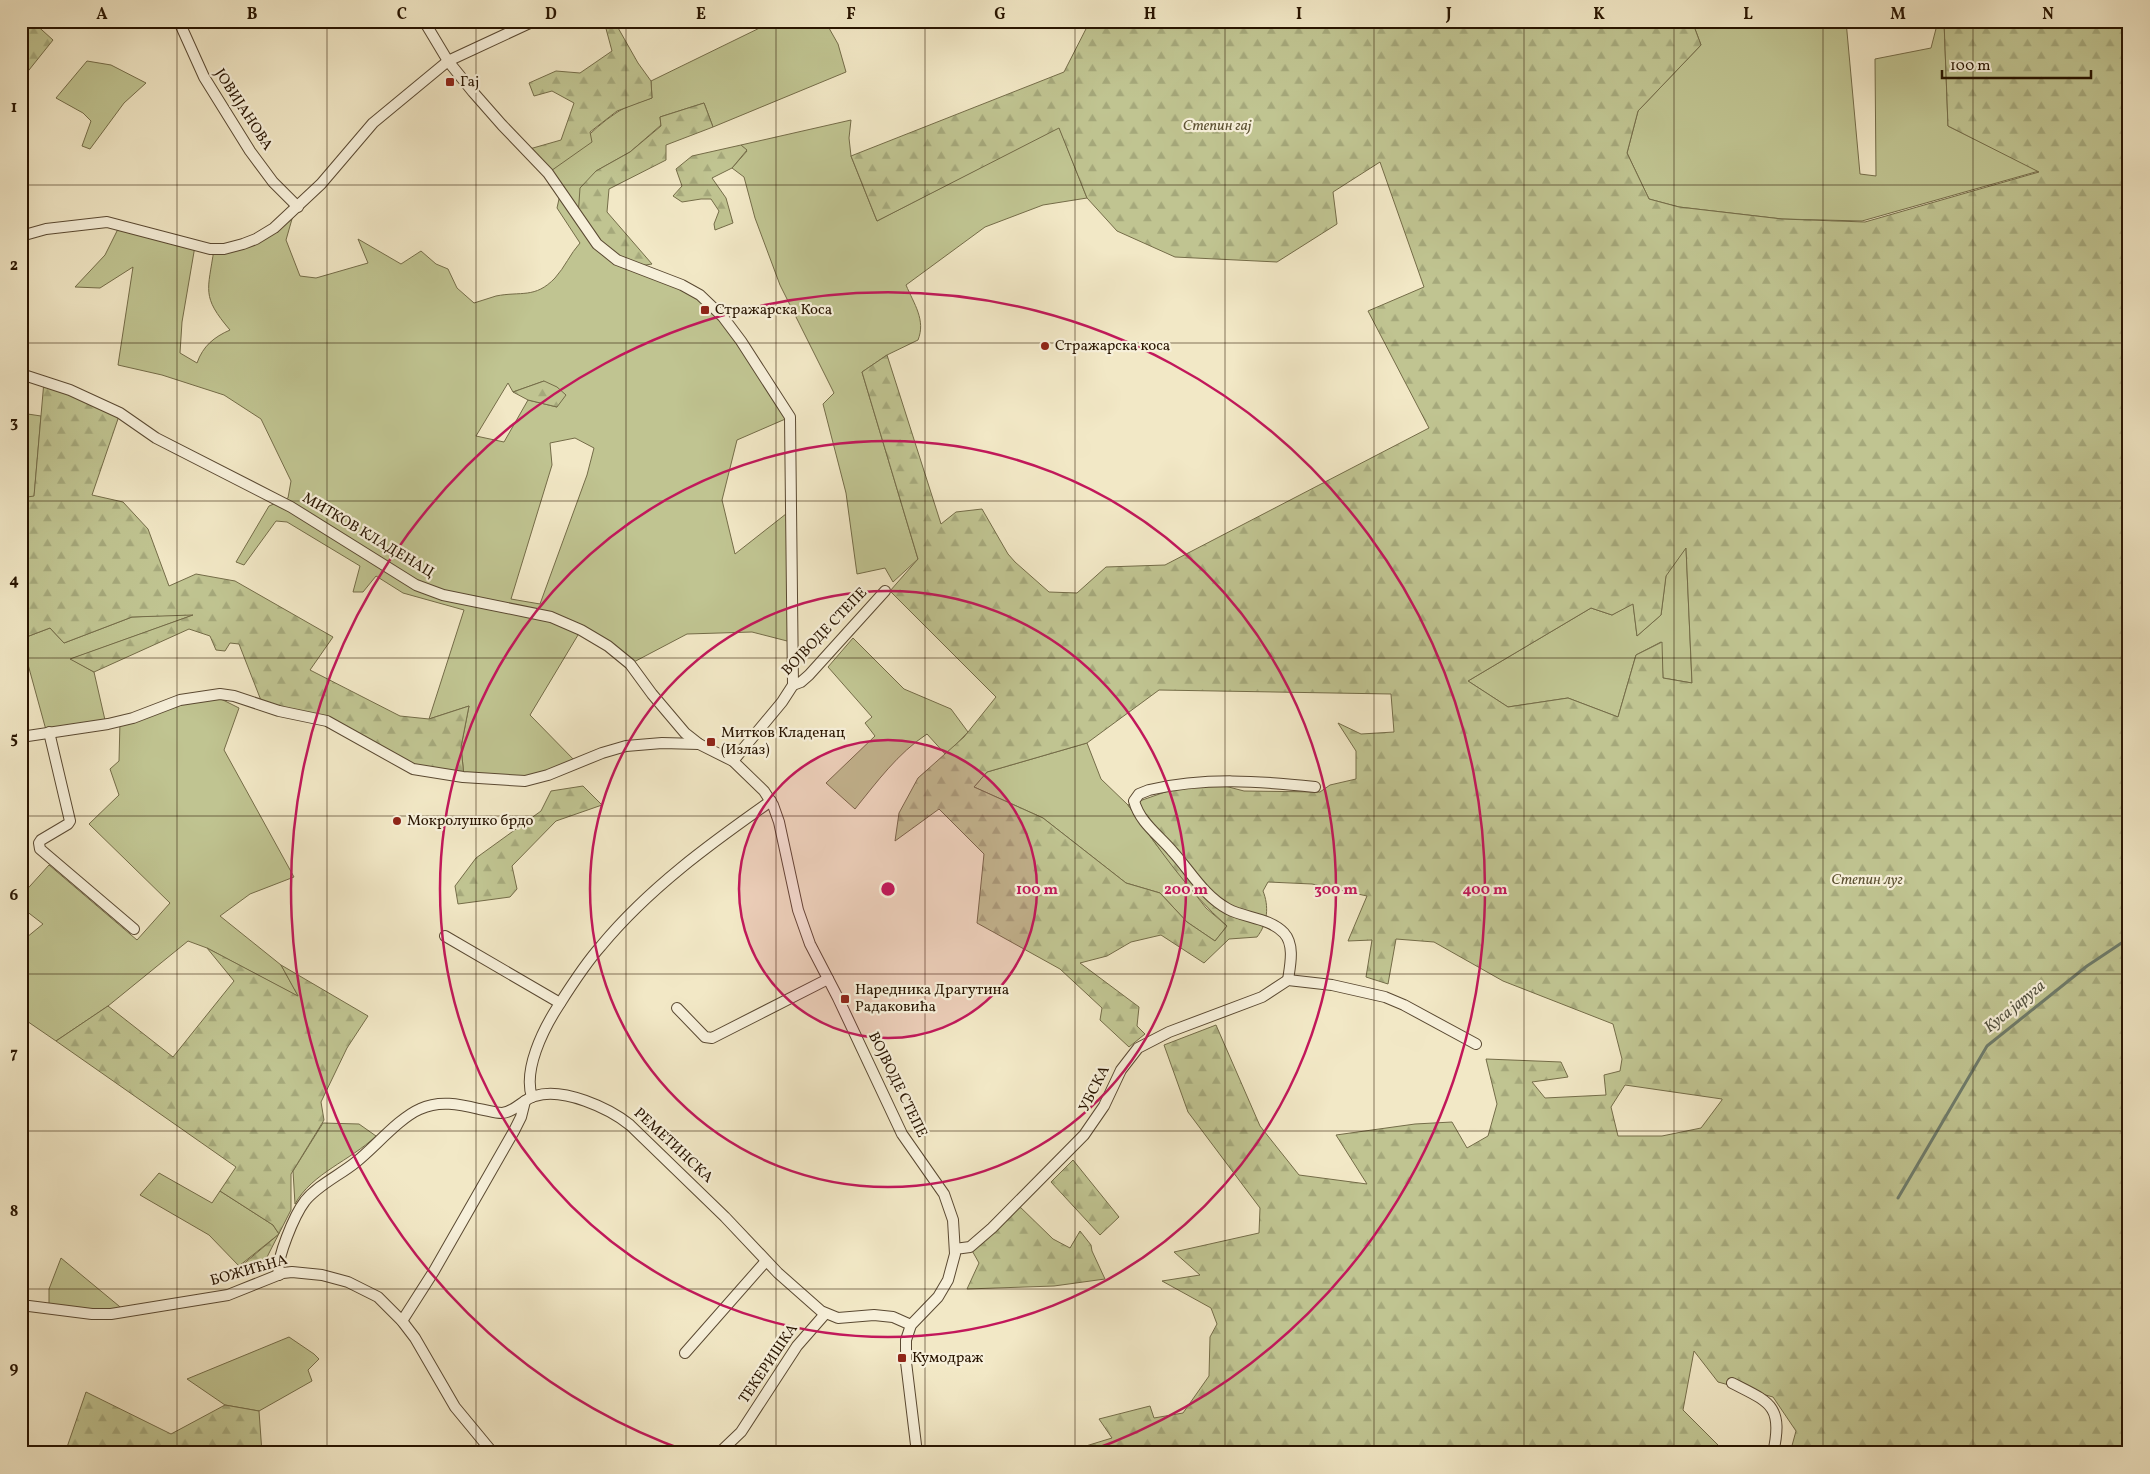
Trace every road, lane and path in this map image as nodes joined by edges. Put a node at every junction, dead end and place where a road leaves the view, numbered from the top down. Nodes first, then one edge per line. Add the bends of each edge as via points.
1 (424, 21) edge
2 (534, 21) edge
3 (178, 22) edge
4 (448, 61) junction
5 (298, 207) junction
6 (21, 236) edge
7 (21, 374) edge
8 (885, 591) dead end
9 (793, 685) junction
10 (49, 732) junction
11 (21, 737) edge
12 (702, 746) junction
13 (733, 761) junction
14 (1315, 787) dead end
15 (771, 801) junction
16 (134, 929) dead end
17 (445, 936) dead end
18 (828, 979) junction
19 (1288, 980) junction
20 (560, 1002) junction
21 (677, 1008) dead end
22 (1476, 1044) dead end
23 (528, 1099) junction
24 (955, 1249) junction
25 (766, 1261) junction
26 (279, 1275) junction
27 (21, 1305) edge
28 (825, 1314) junction
29 (402, 1321) junction
30 (911, 1325) junction
31 (685, 1353) dead end
32 (1732, 1383) dead end
33 (720, 1452) edge
34 (494, 1453) edge
35 (917, 1453) edge
36 (1773, 1453) edge

1 - 4 street
2 - 4 street
3 - 5 street, ЈОВИЈАНОВА via 204,77 250,151 273,182
4 - 5 street via 373,123 331,174
4 - 9 street via 548,173 588,233 605,252 633,267 690,288 713,307 741,341 790,417
5 - 6 street via 256,239 224,249 204,249 107,222 46,229
7 - 12 street, МИТКОВ КЛАДЕНАЦ via 70,390 120,413 156,438 291,507 416,585 443,595 551,616 581,630 630,664 685,733
8 - 9 street, ВОЈВОДЕ СТЕПЕ via 809,675
9 - 13 street, ВОЈВОДЕ СТЕПЕ
10 - 11 street
10 - 12 street via 108,724 180,700 220,694 327,722 413,769 470,778 525,781 626,746 662,743
10 - 16 street via 70,821 40,840 40,848
12 - 13 street
13 - 15 street, ВОЈВОДЕ СТЕПЕ via 757,782
14 - 19 street via 1216,780 1149,790 1139,794 1134,801 1150,829 1212,898 1230,910 1271,924 1284,933 1291,952
15 - 18 street, ВОЈВОДЕ СТЕПЕ via 783,834 802,925
15 - 20 street via 701,852 627,916
17 - 20 street
18 - 21 street via 712,1038 705,1037
18 - 24 street, ВОЈВОДЕ СТЕПЕ via 902,1134 944,1194 953,1220
19 - 22 street via 1332,985 1386,997
19 - 24 street, УБСКА via 1262,997 1169,1032 1138,1048 1121,1070 1104,1106 1084,1135 992,1228 970,1247
20 - 23 street via 537,1045
23 - 25 street, РЕМЕТИНСКА via 550,1094 577,1099 618,1116 682,1174
23 - 26 street, РЕМЕТИНСКА via 502,1113 449,1103 420,1109 408,1116 376,1146 307,1199 282,1252
23 - 29 street via 514,1131
24 - 30 street, ВОЈВОДЕ СТЕПЕ via 944,1290
25 - 28 street, РЕМЕТИНСКА
25 - 31 street
26 - 27 street, БОЖИЋНА via 228,1294 111,1314
26 - 29 street, БОЖИЋНА via 304,1272 348,1282 378,1297
28 - 30 street via 838,1318 893,1316
28 - 33 street, ТЕКЕРИШКА via 797,1346 744,1428
29 - 34 street, БОЖИЋНА via 455,1407
30 - 35 street via 906,1348
32 - 36 street via 1765,1400 1771,1408 1776,1423

